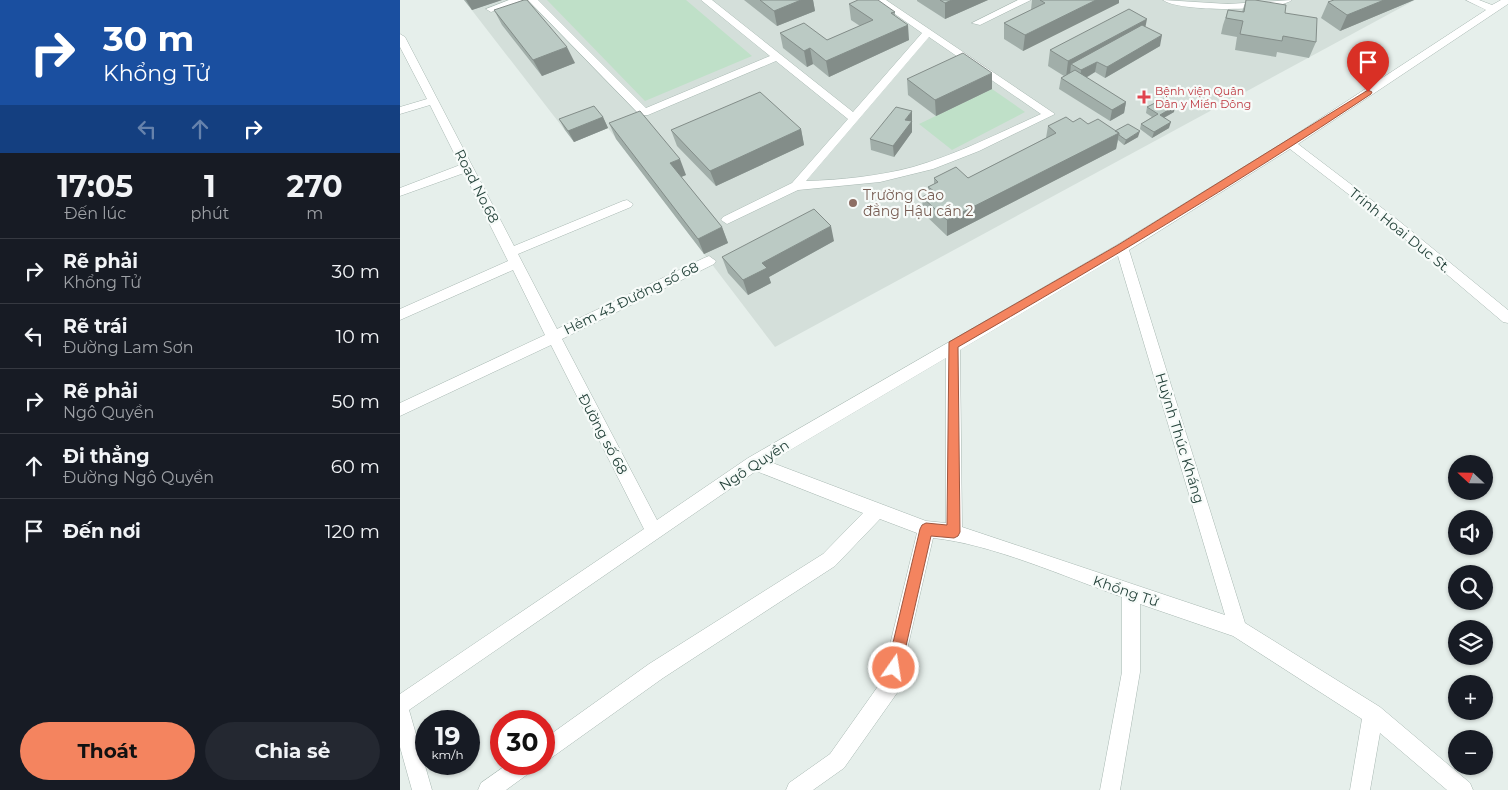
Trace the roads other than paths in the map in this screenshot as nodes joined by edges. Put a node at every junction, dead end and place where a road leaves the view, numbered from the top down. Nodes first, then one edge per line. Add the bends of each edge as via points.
1 (518, 0) edge
2 (533, 0) edge
3 (706, 0) edge
4 (880, 0) edge
5 (1026, 0) edge
6 (1168, 0) edge
7 (1287, 0) edge
8 (1470, 0) edge
9 (1507, 0) edge
10 (491, 9) dead end
11 (1492, 10) junction
12 (977, 23) dead end
13 (928, 32) junction
14 (401, 40) edge
15 (777, 57) junction
16 (433, 101) junction
17 (400, 111) edge
18 (854, 118) junction
19 (1290, 144) junction
20 (467, 167) junction
21 (796, 186) junction
22 (400, 192) edge
23 (626, 204) dead end
24 (726, 220) dead end
25 (1122, 248) junction
26 (513, 258) junction
27 (710, 261) dead end
28 (400, 315) edge
29 (1508, 318) edge
30 (552, 336) junction
31 (953, 345) junction
32 (400, 410) edge
33 (754, 463) junction
34 (877, 510) junction
35 (926, 529) junction
36 (654, 532) junction
37 (954, 532) junction
38 (1131, 593) junction
39 (1238, 629) junction
40 (400, 705) edge
41 (400, 711) edge
42 (1373, 714) junction
43 (555, 742) edge
44 (509, 775) edge
45 (422, 790) edge
46 (488, 790) edge
47 (796, 790) edge
48 (1110, 790) edge
49 (1360, 790) edge
50 (1463, 790) edge

1 - 10 street
2 - 15 street via 644,114
3 - 15 street
4 - 13 street
5 - 12 street
6 - 7 street via 1234,6
8 - 11 street
9 - 11 street, Ngô Quyền
11 - 19 street, Ngô Quyền
13 - 18 street
13 - 21 street via 1049,114 969,152 929,166 880,178
14 - 16 street, Road No.68
15 - 18 street
16 - 17 street
16 - 20 street, Road No.68
18 - 21 street
19 - 25 street, Ngô Quyền
19 - 29 street, Trinh Hoai Duc St. via 1395,224
20 - 22 street
20 - 26 street, Road No.68
21 - 24 street
23 - 26 street
25 - 31 street, Ngô Quyền
25 - 39 street, Huỳnh Thúc Kháng
26 - 28 street
26 - 30 street, Road No.68
27 - 30 street, Hẻm 43 Đường số 68
30 - 32 street, Hẻm 43 Đường số 68 via 478,375
30 - 36 street, Đường số 68
31 - 33 street, Ngô Quyền
31 - 37 street
33 - 34 street, Khổng Tử
33 - 36 street, Ngô Quyền
34 - 35 street, Khổng Tử
34 - 43 street via 829,560 656,671
35 - 37 street, Khổng Tử
35 - 47 street via 890,686 837,761
36 - 40 street, Ngô Quyền
37 - 38 street, Khổng Tử
38 - 39 street, Khổng Tử
38 - 48 street via 1131,672
39 - 42 street, Khổng Tử
41 - 45 street
42 - 49 street
42 - 50 street, Khổng Tử
44 - 46 street

